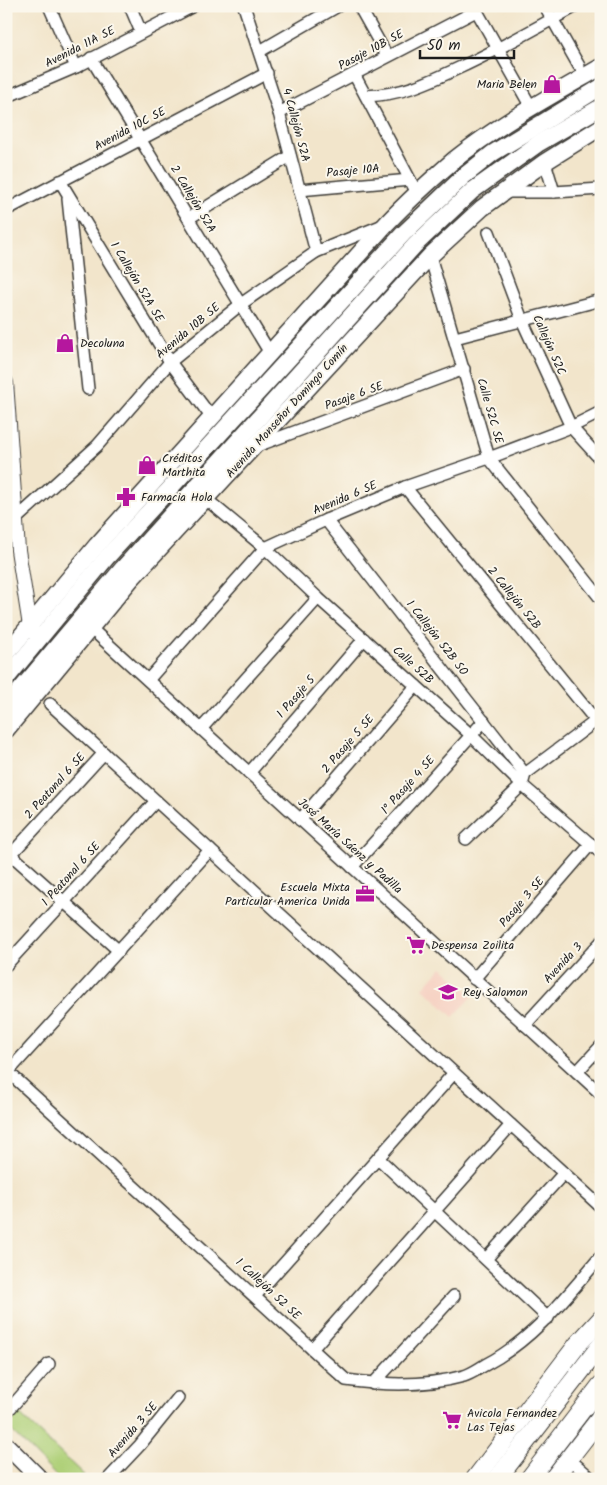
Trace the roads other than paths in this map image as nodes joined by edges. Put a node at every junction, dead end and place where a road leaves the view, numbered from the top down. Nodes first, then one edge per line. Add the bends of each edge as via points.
1 (49, 6) edge
2 (130, 6) edge
3 (193, 6) edge
4 (244, 6) edge
5 (338, 6) edge
6 (359, 6) edge
7 (545, 6) edge
8 (576, 6) edge
9 (475, 8) edge
10 (552, 19) junction
11 (141, 32) junction
12 (499, 50) junction
13 (260, 51) junction
14 (387, 56) junction
15 (92, 58) junction
16 (579, 66) dead end
17 (76, 67) junction
18 (601, 67) edge
19 (267, 72) junction
20 (354, 74) junction
21 (601, 87) edge
22 (366, 96) junction
23 (6, 97) edge
24 (527, 100) dead end
25 (601, 107) edge
26 (279, 114) junction
27 (568, 127) junction
28 (601, 127) edge
29 (484, 138) junction
30 (141, 140) junction
31 (575, 143) junction
32 (493, 152) junction
33 (290, 156) junction
34 (545, 162) junction
35 (60, 181) junction
36 (413, 186) junction
37 (299, 190) junction
38 (601, 190) edge
39 (504, 192) junction
40 (554, 192) junction
41 (68, 195) junction
42 (6, 210) edge
43 (188, 218) junction
44 (387, 223) junction
45 (489, 232) dead end
46 (316, 252) junction
47 (430, 256) junction
48 (341, 275) junction
49 (356, 287) junction
50 (371, 293) junction
51 (601, 300) edge
52 (241, 304) junction
53 (384, 305) junction
54 (522, 320) junction
55 (455, 338) junction
56 (270, 354) junction
57 (170, 362) junction
58 (464, 370) junction
59 (6, 382) edge
60 (88, 389) dead end
61 (601, 412) edge
62 (212, 418) junction
63 (571, 427) junction
64 (254, 448) junction
65 (489, 458) junction
66 (601, 460) edge
67 (405, 487) junction
68 (206, 499) junction
69 (16, 520) junction
70 (326, 520) junction
71 (265, 548) junction
72 (318, 598) junction
73 (601, 599) edge
74 (85, 623) junction
75 (30, 626) junction
76 (364, 639) junction
77 (38, 641) junction
78 (6, 654) edge
79 (6, 678) edge
80 (148, 680) junction
81 (416, 686) junction
82 (50, 704) dead end
83 (6, 707) edge
84 (484, 721) junction
85 (599, 721) edge
86 (201, 729) junction
87 (6, 730) edge
88 (471, 735) junction
89 (104, 753) junction
90 (249, 773) junction
91 (523, 779) junction
92 (156, 801) junction
93 (300, 820) junction
94 (466, 839) dead end
95 (591, 844) junction
96 (210, 850) junction
97 (601, 853) edge
98 (8, 855) edge
99 (352, 867) junction
100 (64, 902) junction
101 (601, 942) edge
102 (119, 951) junction
103 (6, 965) edge
104 (474, 978) junction
105 (525, 1025) junction
106 (601, 1046) edge
107 (7, 1071) edge
108 (454, 1072) junction
109 (576, 1072) junction
110 (601, 1094) edge
111 (511, 1125) junction
112 (378, 1158) junction
113 (564, 1173) junction
114 (601, 1207) edge
115 (434, 1211) junction
116 (601, 1256) edge
117 (486, 1260) junction
118 (254, 1296) junction
119 (454, 1296) dead end
120 (548, 1318) junction
121 (601, 1319) edge
122 (601, 1345) edge
123 (312, 1349) junction
124 (49, 1364) dead end
125 (373, 1384) junction
126 (601, 1385) edge
127 (178, 1398) dead end
128 (6, 1413) edge
129 (601, 1418) edge
130 (6, 1446) edge
131 (568, 1458) junction
132 (40, 1479) edge
133 (108, 1479) edge
134 (475, 1479) edge
135 (497, 1479) edge
136 (529, 1479) edge
137 (552, 1479) edge
138 (592, 1479) edge

1 - 17 street
2 - 11 street
3 - 11 street, Avenida 11A SE
4 - 13 street, 4 Callejón 52A
5 - 13 street
6 - 14 street
7 - 10 street
8 - 10 street
9 - 12 street
9 - 14 street, Pasaje 10B SE
10 - 12 street
10 - 16 street
11 - 15 street, Avenida 11A SE
12 - 22 street via 419,86 386,95
12 - 24 street
13 - 19 street, 4 Callejón 52A
14 - 20 street, Pasaje 10B SE
15 - 17 street, Avenida 11A SE
15 - 30 street, 2 Callejón 52A
17 - 23 street, Avenida 11A SE
18 - 29 main road
19 - 26 street, 4 Callejón 52A
19 - 30 street, Avenida 10C SE
20 - 22 street
20 - 26 street, Pasaje 10B SE
21 - 32 main road
22 - 36 street
25 - 27 main road, Avenida Monseñor Domingo Comín
26 - 33 street, 4 Callejón 52A
27 - 31 main road
27 - 50 main road, Avenida Monseñor Domingo Comín via 472,191 415,245
28 - 31 main road, Avenida Monseñor Domingo Comín
29 - 32 main road
29 - 36 main road
30 - 35 street, Avenida 10C SE
30 - 43 street, 2 Callejón 52A
31 - 34 main road, Avenida Monseñor Domingo Comín
32 - 49 main road via 403,234
33 - 37 street, 4 Callejón 52A
33 - 43 street
34 - 39 main road, Avenida Monseñor Domingo Comín
34 - 40 street
35 - 41 street, 1 Callejón 52A SE
35 - 42 street, Avenida 10C SE
36 - 37 street, Pasaje 10A
36 - 44 main road
37 - 46 street, 4 Callejón 52A
38 - 40 street
39 - 40 street
39 - 47 main road, Avenida Monseñor Domingo Comín
41 - 57 street, 1 Callejón 52A SE
41 - 60 street
43 - 52 street, 2 Callejón 52A
44 - 46 street, Avenida 10B SE
44 - 48 main road
45 - 54 street, Callejón 52C
46 - 52 street, Avenida 10B SE
47 - 53 main road, Avenida Monseñor Domingo Comín
47 - 55 street, Calle 52C SE
48 - 49 main road
48 - 56 main road
49 - 77 main road via 108,556
50 - 53 main road
50 - 74 main road, Avenida Monseñor Domingo Comín via 123,568
51 - 54 street
52 - 56 street, 2 Callejón 52A
52 - 57 street, Avenida 10B SE
53 - 64 main road, Avenida Monseñor Domingo Comín
54 - 55 street
54 - 63 street, Callejón 52C
55 - 58 street, Calle 52C SE
56 - 62 main road
57 - 62 street, 1 Callejón 52A SE
57 - 69 street, Avenida 10B SE via 97,446
58 - 64 street, Pasaje 6 SE
58 - 65 street, Calle 52C SE
59 - 69 street
61 - 63 street, Avenida 6 SE
62 - 75 main road via 97,545
63 - 65 street, Avenida 6 SE
63 - 66 street, Callejón 52C
64 - 68 main road, Avenida Monseñor Domingo Comín
65 - 67 street, Avenida 6 SE
65 - 73 street, Calle 52C SE
67 - 70 street, Avenida 6 SE
67 - 85 street, 2 Callejón 52B
68 - 71 street, Calle 52B
68 - 74 main road, Avenida Monseñor Domingo Comín
69 - 75 street
70 - 71 street, Avenida 6 SE
70 - 84 street, 1 Callejón 52B SO
71 - 72 street, Calle 52B
71 - 80 street, Avenida 6 SE
72 - 76 street, Calle 52B
72 - 86 street
74 - 80 street, José María Sáenz y Padilla
74 - 83 main road, Avenida Monseñor Domingo Comín
74 - 87 main road, Avenida Monseñor Domingo Comín
75 - 77 street
75 - 78 main road
76 - 81 street, Calle 52B
76 - 90 street, 1 Pasaje 5
77 - 79 main road
80 - 86 street, José María Sáenz y Padilla
81 - 88 street, Calle 52B
81 - 93 street, 2 Pasaje 5 SE
82 - 89 street
84 - 88 street, 1° Pasaje 4 SE
84 - 91 street, 1 Callejón 52B SO
85 - 91 street
86 - 90 street, José María Sáenz y Padilla
88 - 91 street, Calle 52B
88 - 99 street, 1° Pasaje 4 SE
89 - 92 street
89 - 98 street, 2 Peatonal 6 SE
90 - 93 street, José María Sáenz y Padilla
91 - 94 street
91 - 95 street, Calle 52B
92 - 96 street
92 - 100 street, 1 Peatonal 6 SE
93 - 99 street, José María Sáenz y Padilla
95 - 97 street, Calle 52B
95 - 104 street, Pasaje 3 SE
96 - 102 street
96 - 108 street
98 - 100 street
99 - 104 street, José María Sáenz y Padilla
100 - 102 street
100 - 103 street, 1 Peatonal 6 SE
101 - 105 street, Avenida 3
102 - 107 street
104 - 105 street, José María Sáenz y Padilla
105 - 109 street, José María Sáenz y Padilla
106 - 109 street
107 - 118 street, 1 Callejón 52 SE
108 - 111 street
108 - 112 street
109 - 110 street, José María Sáenz y Padilla
111 - 113 street
111 - 115 street
112 - 115 street
112 - 118 street
113 - 114 street
113 - 117 street
115 - 117 street
115 - 123 street
116 - 120 street, 1 Callejón 52 SE
117 - 120 street
118 - 123 street, 1 Callejón 52 SE
119 - 125 street
120 - 125 street, 1 Callejón 52 SE via 512,1348 465,1375 430,1381
121 - 134 main road via 578,1344
122 - 135 main road
123 - 125 street, 1 Callejón 52 SE via 346,1380
124 - 128 street
126 - 136 main road
127 - 133 street, Avenida 3 SE
129 - 131 main road
130 - 132 main road
131 - 137 main road
131 - 138 street

